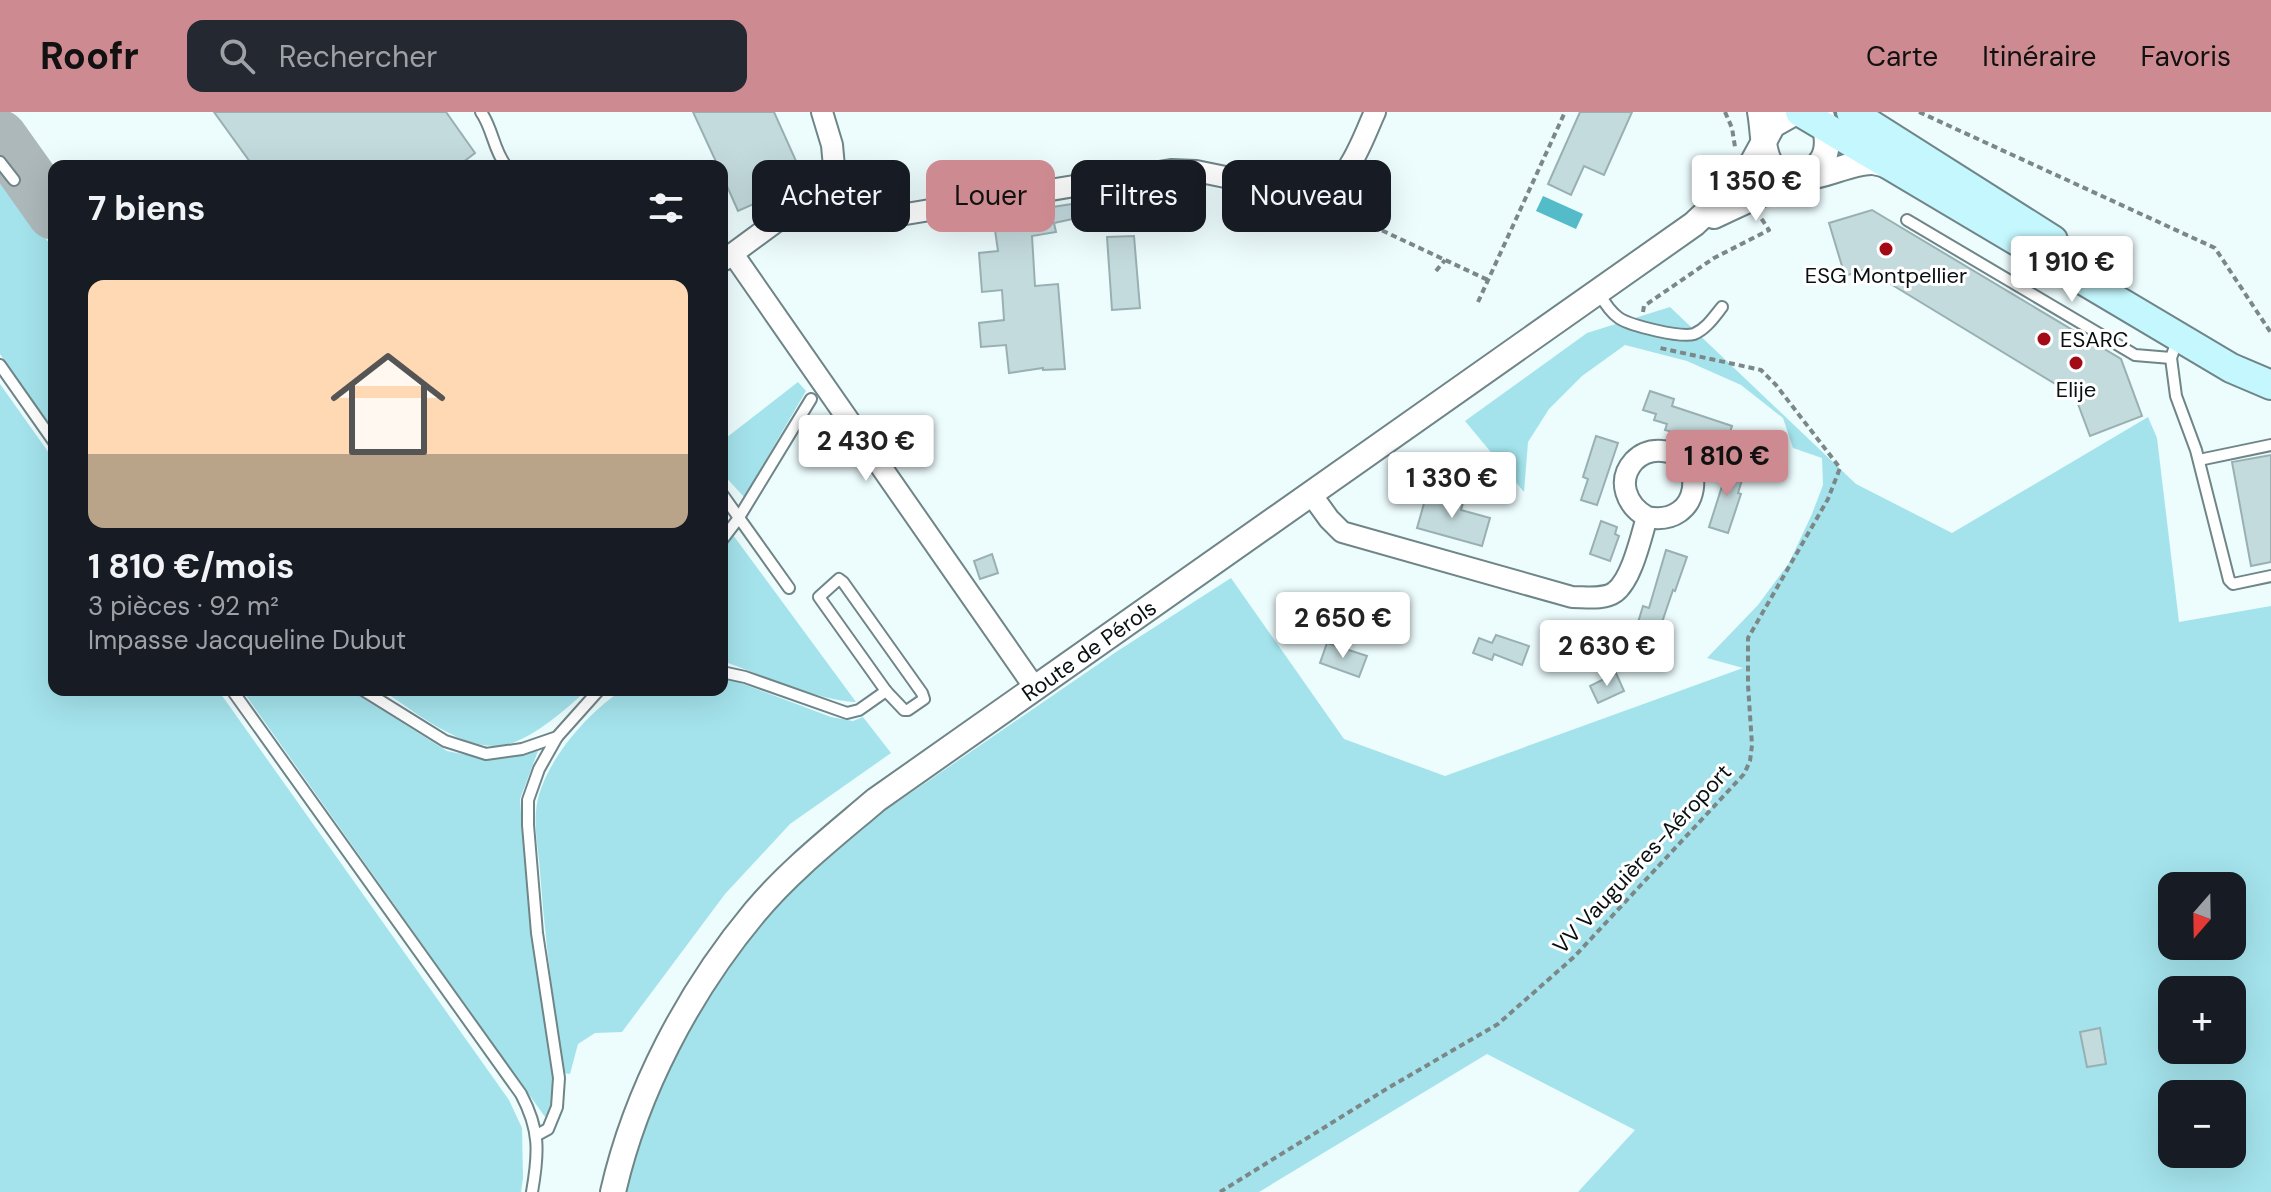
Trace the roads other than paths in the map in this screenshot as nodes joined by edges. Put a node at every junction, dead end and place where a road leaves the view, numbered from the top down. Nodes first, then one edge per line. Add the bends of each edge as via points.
1 (481, 112) edge
2 (822, 112) edge
3 (1375, 112) edge
4 (1760, 112) edge
5 (1851, 112) edge
6 (1813, 115) edge
7 (1765, 138) junction
8 (501, 160) edge
9 (833, 160) edge
10 (1352, 160) edge
11 (0, 162) edge
12 (1899, 170) junction
13 (1222, 175) edge
14 (1802, 178) junction
15 (14, 180) dead end
16 (1976, 192) junction
17 (910, 213) edge
18 (1907, 220) dead end
19 (1694, 224) junction
20 (762, 232) edge
21 (728, 257) edge
22 (728, 259) edge
23 (1597, 292) junction
24 (1722, 307) dead end
25 (2175, 347) junction
26 (0, 365) edge
27 (2271, 366) edge
28 (2271, 385) edge
29 (811, 399) dead end
30 (48, 433) edge
31 (2271, 445) edge
32 (2199, 460) junction
33 (1311, 494) junction
34 (728, 503) edge
35 (1647, 517) dead end
36 (738, 519) junction
37 (728, 532) edge
38 (2271, 576) edge
39 (789, 588) dead end
40 (728, 673) edge
41 (1035, 688) junction
42 (886, 691) junction
43 (236, 696) edge
44 (373, 696) edge
45 (594, 696) edge
46 (557, 737) junction
47 (537, 1135) junction
48 (532, 1192) edge
49 (613, 1192) edge

1 - 8 lane via 491,125
2 - 9 street
3 - 10 street
4 - 7 street
5 - 16 main road
6 - 7 street via 1778,120
6 - 12 main road
6 - 14 street via 1826,153
6 - 16 street via 1846,121
7 - 14 street via 1773,167
7 - 19 street, Route de Pérols via 1745,176
11 - 15 lane
12 - 14 street, Route de Pérols via 1871,162
12 - 25 main road
13 - 17 street via 1171,170
14 - 19 street, Route de Pérols
16 - 27 main road via 2221,343
18 - 25 lane via 2135,355
19 - 23 street, Route de Pérols
20 - 21 street
22 - 41 street
23 - 24 lane via 1619,318 1686,336 1707,325
23 - 33 street, Route de Pérols
25 - 28 main road
25 - 32 lane via 2176,396
26 - 30 lane
29 - 36 lane
31 - 32 lane
32 - 38 lane via 2229,580 2233,584
33 - 35 street via 1342,532 1572,597 1614,593 1625,582
33 - 41 street, Route de Pérols
34 - 36 lane
36 - 37 lane
36 - 39 lane
40 - 42 lane via 847,713
41 - 49 street, Route de Pérols via 876,800 756,911 675,1030 640,1107
42 - 42 lane via 819,597 839,579 924,699 904,710
43 - 47 lane via 521,1094
44 - 46 lane via 445,741 486,754
45 - 46 lane
46 - 47 lane via 528,800 537,933 559,1078 557,1107 548,1129
47 - 48 lane

